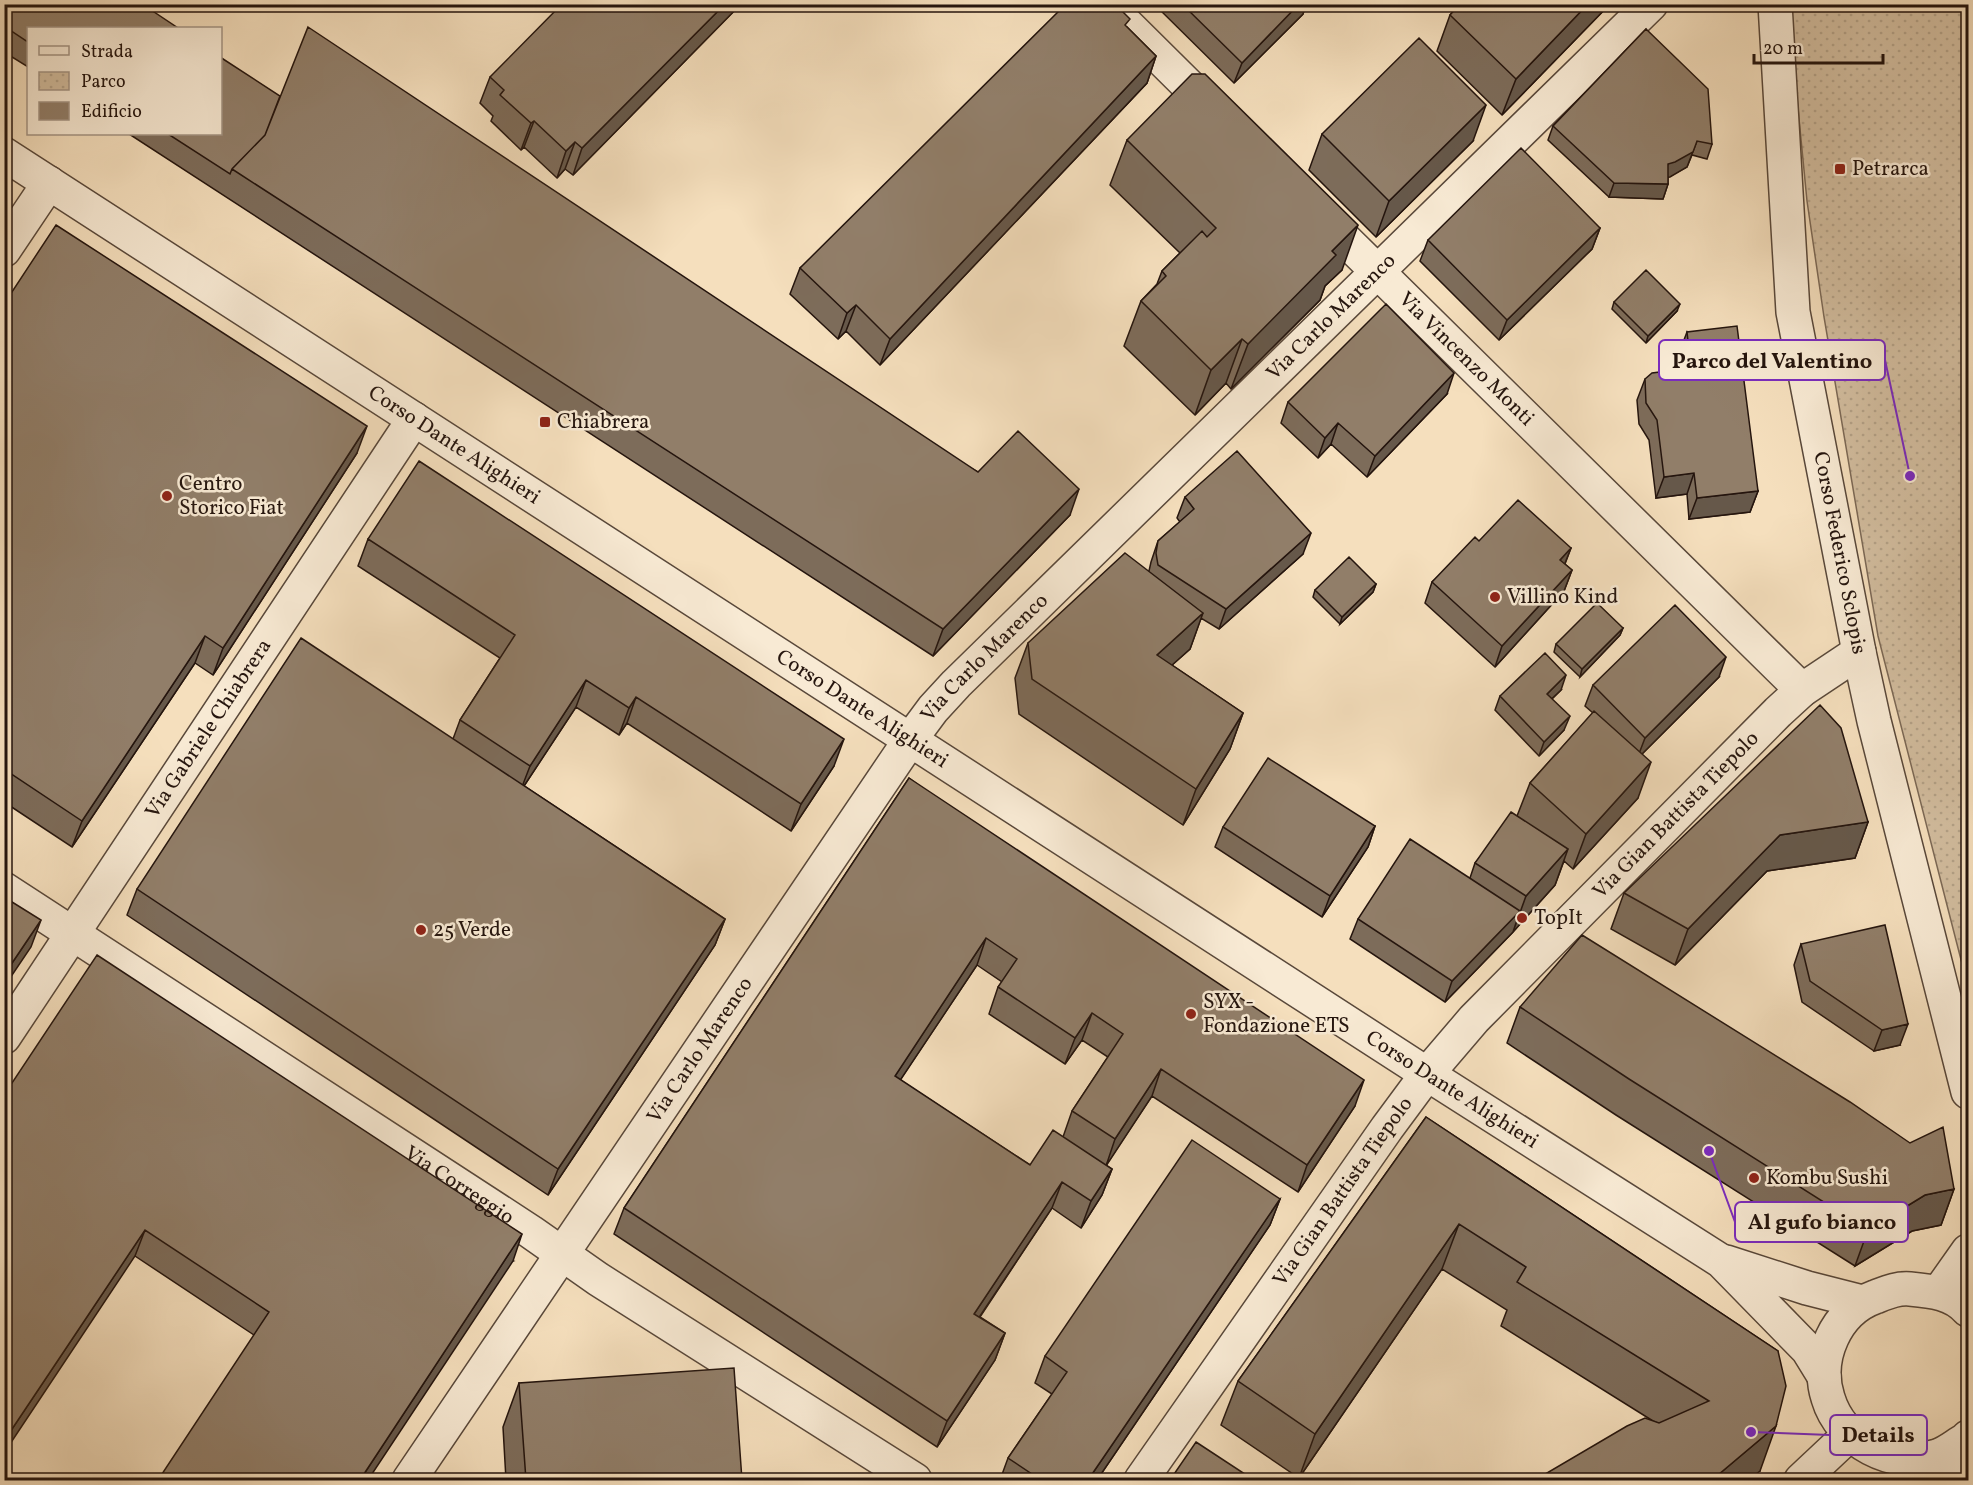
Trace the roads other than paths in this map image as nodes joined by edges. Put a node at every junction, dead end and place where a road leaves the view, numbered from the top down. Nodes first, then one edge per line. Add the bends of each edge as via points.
1 (1106, 4) edge
2 (1651, 4) edge
3 (1775, 4) edge
4 (1238, 135) edge
5 (4, 154) edge
6 (49, 183) junction
7 (1296, 192) edge
8 (4, 250) edge
9 (1378, 272) junction
10 (414, 419) junction
11 (1859, 652) junction
12 (1802, 690) junction
13 (910, 740) junction
14 (4, 889) edge
15 (72, 934) junction
16 (4, 1037) edge
17 (1427, 1074) junction
18 (1968, 1092) edge
19 (1968, 1251) edge
20 (562, 1253) junction
21 (1721, 1261) junction
22 (1939, 1292) junction
23 (1862, 1302) junction
24 (1968, 1310) edge
25 (1824, 1377) junction
26 (1850, 1434) junction
27 (1968, 1437) edge
28 (1938, 1456) junction
29 (1968, 1469) edge
30 (409, 1480) edge
31 (915, 1480) edge
32 (1141, 1480) edge
33 (1801, 1480) edge

1 - 4 street
2 - 9 street, Via Carlo Marenco
3 - 11 street, Corso Federico Sclopis via 1793,312
5 - 6 street, Corso Dante Alighieri
6 - 8 street
6 - 10 street, Corso Dante Alighieri
7 - 9 street, Via Vincenzo Monti
9 - 12 street, Via Vincenzo Monti
9 - 13 street, Via Carlo Marenco via 956,684
10 - 13 street, Corso Dante Alighieri
10 - 15 street, Via Gabriele Chiabrera
11 - 12 street, Via Gian Battista Tiepolo
11 - 18 street, Corso Federico Sclopis
12 - 17 street, Via Gian Battista Tiepolo via 1482,1010
13 - 17 street, Corso Dante Alighieri
13 - 20 street, Via Carlo Marenco
14 - 15 street, Via Correggio
15 - 16 street, Via Gabriele Chiabrera
15 - 20 street, Via Correggio
17 - 21 street, Corso Dante Alighieri
17 - 32 street, Via Gian Battista Tiepolo
19 - 22 street
20 - 30 street, Via Carlo Marenco
20 - 31 street, Via Correggio
21 - 23 street, Corso Dante Alighieri
21 - 25 street, Corso Dante Alighieri via 1808,1350
22 - 23 street via 1899,1288
22 - 24 street
23 - 25 street via 1833,1334
25 - 26 street via 1827,1398
26 - 28 street via 1876,1452 1907,1460
26 - 33 street
27 - 28 street
28 - 29 street

